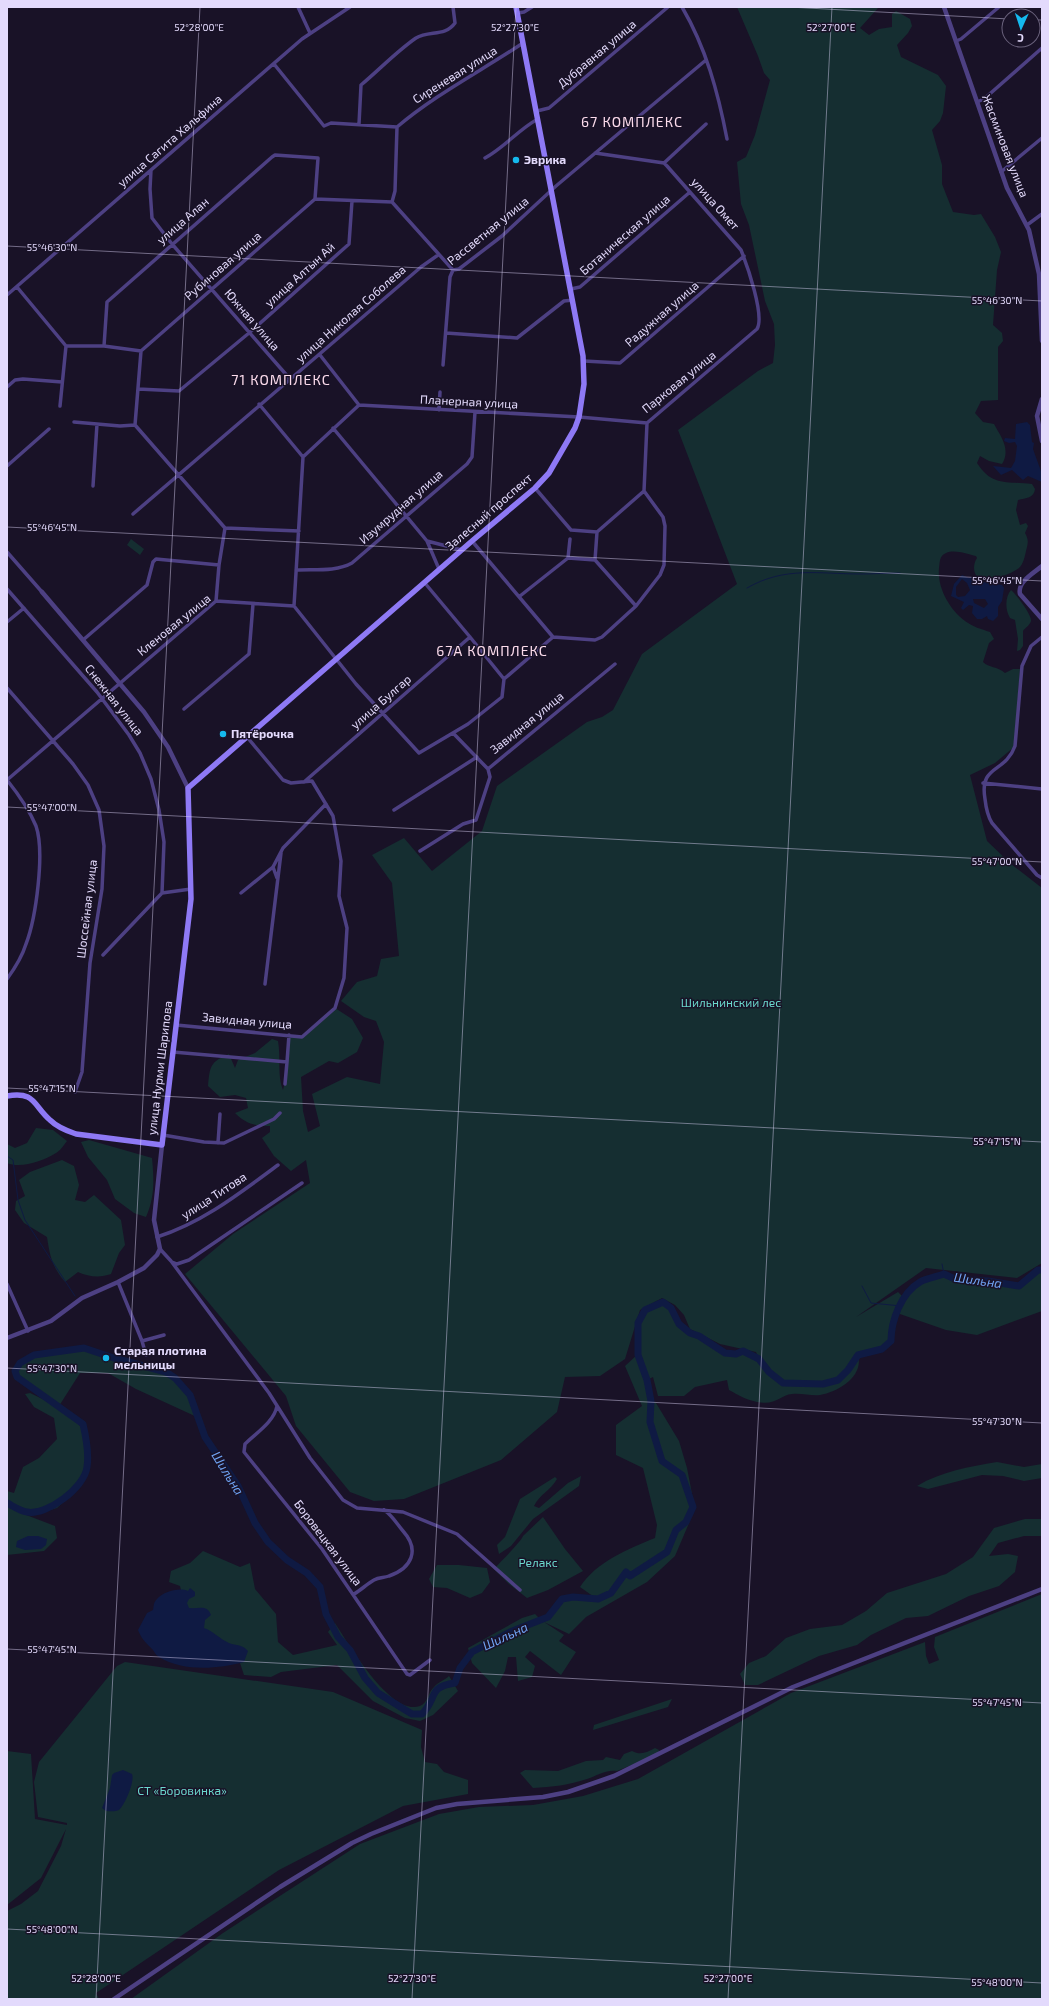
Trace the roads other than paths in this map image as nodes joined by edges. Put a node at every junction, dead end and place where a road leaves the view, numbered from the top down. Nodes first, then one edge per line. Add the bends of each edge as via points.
1 (298, 7) edge
2 (350, 7) edge
3 (453, 7) edge
4 (516, 7) edge
5 (532, 7) edge
6 (668, 7) edge
7 (682, 7) edge
8 (944, 7) edge
9 (999, 7) edge
10 (518, 13) junction
11 (310, 33) junction
12 (956, 41) junction
13 (524, 43) junction
14 (1042, 48) edge
15 (706, 60) junction
16 (274, 64) junction
17 (977, 102) junction
18 (537, 111) junction
19 (538, 119) junction
20 (359, 124) junction
21 (706, 124) dead end
22 (397, 127) junction
23 (1042, 138) edge
24 (727, 139) dead end
25 (595, 153) junction
26 (485, 158) dead end
27 (664, 163) junction
28 (151, 170) junction
29 (1001, 172) junction
30 (552, 190) junction
31 (690, 192) junction
32 (315, 199) junction
33 (352, 201) junction
34 (392, 202) junction
35 (1042, 214) edge
36 (1027, 225) junction
37 (172, 244) junction
38 (438, 255) junction
39 (744, 256) junction
40 (453, 270) junction
41 (1041, 286) edge
42 (17, 287) junction
43 (212, 289) junction
44 (571, 289) junction
45 (7, 295) edge
46 (573, 300) junction
47 (757, 329) joint
48 (249, 333) junction
49 (446, 333) junction
50 (1042, 341) edge
51 (66, 346) junction
52 (104, 346) junction
53 (141, 351) junction
54 (320, 355) junction
55 (584, 361) junction
56 (443, 365) dead end
57 (290, 379) junction
58 (62, 382) junction
59 (7, 387) edge
60 (138, 389) junction
61 (440, 392) dead end
62 (1042, 399) edge
63 (259, 404) junction
64 (359, 405) junction
65 (60, 406) dead end
66 (439, 410) junction
67 (475, 412) junction
68 (579, 417) junction
69 (74, 422) dead end
70 (647, 423) junction
71 (97, 424) junction
72 (135, 424) junction
73 (333, 428) junction
74 (49, 429) dead end
75 (1042, 441) edge
76 (303, 456) junction
77 (7, 466) edge
78 (180, 476) junction
79 (94, 486) dead end
80 (535, 488) junction
81 (644, 491) junction
82 (133, 514) dead end
83 (406, 516) junction
84 (225, 528) junction
85 (299, 531) junction
86 (597, 532) junction
87 (570, 539) dead end
88 (427, 541) junction
89 (472, 541) junction
90 (462, 550) junction
91 (7, 552) edge
92 (568, 558) junction
93 (595, 560) junction
94 (219, 566) junction
95 (1042, 566) edge
96 (439, 569) junction
97 (296, 570) junction
98 (424, 582) junction
99 (7, 589) edge
100 (42, 592) joint
101 (520, 596) junction
102 (216, 601) junction
103 (253, 604) junction
104 (294, 606) junction
105 (636, 606) junction
106 (24, 608) junction
107 (1042, 619) edge
108 (7, 622) edge
109 (470, 636) junction
110 (553, 637) junction
111 (1042, 637) edge
112 (83, 640) junction
113 (337, 659) junction
114 (615, 664) dead end
115 (504, 679) junction
116 (120, 682) junction
117 (7, 688) edge
118 (102, 698) junction
119 (184, 709) dead end
120 (384, 713) junction
121 (453, 733) junction
122 (247, 737) junction
123 (52, 740) junction
124 (477, 757) junction
125 (488, 769) junction
126 (7, 780) edge
127 (304, 782) junction
128 (983, 782) junction
129 (188, 788) junction
130 (1042, 789) edge
131 (326, 804) junction
132 (394, 810) dead end
133 (420, 851) dead end
134 (281, 853) junction
135 (273, 867) junction
136 (277, 878) junction
137 (1042, 878) edge
138 (191, 889) junction
139 (162, 893) junction
140 (241, 893) dead end
141 (103, 955) dead end
142 (7, 979) edge
143 (265, 984) dead end
144 (176, 1025) junction
145 (289, 1035) junction
146 (173, 1052) junction
147 (287, 1062) junction
148 (285, 1084) dead end
149 (75, 1092) dead end
150 (7, 1096) edge
151 (280, 1113) dead end
152 (220, 1114) dead end
153 (163, 1136) junction
154 (218, 1143) junction
155 (162, 1145) junction
156 (278, 1165) dead end
157 (302, 1183) dead end
158 (157, 1238) junction
159 (160, 1249) junction
160 (171, 1261) junction
161 (118, 1282) junction
162 (7, 1284) edge
163 (28, 1331) junction
164 (164, 1335) dead end
165 (7, 1338) edge
166 (142, 1341) junction
167 (146, 1355) dead end
168 (277, 1406) junction
169 (383, 1510) junction
170 (1042, 1589) edge
171 (520, 1590) dead end
172 (354, 1594) junction
173 (430, 1660) dead end
174 (114, 1999) edge

1 - 11 street
2 - 11 street, улица Сагита Хальфина
3 - 20 street via 455,23 452,27 446,32 417,37 361,85
4 - 10 main road, Залесный проспект
5 - 10 street
6 - 18 street, Дубравная улица via 549,108
7 - 15 street
8 - 12 street, Жасминовая улица
9 - 12 street
10 - 13 main road, Залесный проспект
11 - 16 street, улица Сагита Хальфина
12 - 17 street, Жасминовая улица
13 - 18 main road, Залесный проспект
13 - 22 street, Сиреневая улица via 449,88
14 - 17 street via 984,99
15 - 24 street via 720,102
15 - 25 street, Рассветная улица
16 - 20 street via 324,126 331,123
16 - 28 street, улица Сагита Хальфина
17 - 29 street, Жасминовая улица
18 - 19 main road, Залесный проспект
19 - 26 street via 498,151
19 - 30 main road, Залесный проспект
20 - 22 street
21 - 27 street
22 - 34 street via 395,191
23 - 29 street
25 - 27 street
25 - 30 street, Рассветная улица
27 - 31 street, улица Омет
28 - 37 street, Южная улица via 152,218
28 - 42 street, улица Сагита Хальфина
29 - 36 street, Жасминовая улица via 1008,192
30 - 40 street, Рассветная улица via 502,236 459,269
30 - 44 main road, Залесный проспект
31 - 39 street, улица Омет
31 - 44 street, Ботаническая улица via 580,287
32 - 33 street
32 - 37 street, улица Алан via 318,158 275,155
32 - 43 street, Рубиновая улица
33 - 34 street
33 - 48 street, улица Алтын Ай via 349,244
34 - 38 street
35 - 36 street
36 - 41 street, Жасминовая улица
37 - 43 street, Южная улица
37 - 52 street, улица Алан via 107,302
38 - 40 street
38 - 54 street, улица Николая Соболева
39 - 47 street, улица Омет via 757,305 760,323
39 - 55 street, Радужная улица via 620,364
40 - 49 street, Рассветная улица via 450,277
41 - 50 street, Жасминовая улица
42 - 45 street, улица Сагита Хальфина
42 - 51 street
43 - 48 street, Южная улица
43 - 53 street, Рубиновая улица
44 - 46 main road, Залесный проспект
46 - 49 street via 564,301 517,338
46 - 55 main road, Залесный проспект
47 - 70 street, Парковая улица
48 - 57 street, Южная улица
48 - 60 street, улица Алтын Ай via 179,391
49 - 56 street, Рассветная улица
51 - 52 street
51 - 58 street
52 - 53 street
53 - 60 street
54 - 57 street, улица Николая Соболева
54 - 64 street
55 - 68 main road, Залесный проспект via 584,384
57 - 63 street, улица Николая Соболева
58 - 59 street via 19,380
58 - 65 street
60 - 72 street
61 - 66 street
62 - 75 street via 1037,416
63 - 76 street
63 - 78 street, улица Николая Соболева
64 - 66 street, Планерная улица
64 - 73 street
66 - 67 street, Планерная улица
67 - 68 street, Планерная улица
67 - 83 street, Изумрудная улица via 472,457
68 - 70 street, Парковая улица
68 - 80 main road, Залесный проспект via 569,441 549,473
69 - 71 street
70 - 81 street
71 - 72 street
71 - 79 street
72 - 78 street
73 - 76 street
73 - 83 street
74 - 77 street
76 - 85 street
78 - 82 street, улица Николая Соболева
78 - 84 street
80 - 86 street via 571,530
80 - 89 main road, Залесный проспект
81 - 86 street
81 - 105 street via 663,517 664,565 660,575
83 - 88 street
83 - 97 street, Изумрудная улица via 344,568
84 - 85 street
84 - 94 street
85 - 97 street
86 - 93 street
87 - 92 street
88 - 90 street
88 - 96 street
89 - 90 main road, Залесный проспект
89 - 101 street
90 - 96 main road, Залесный проспект
91 - 100 street
92 - 93 street
92 - 101 street
93 - 105 street
94 - 102 street
94 - 112 street via 156,560 153,562 148,585
95 - 107 street via 1019,590
96 - 98 main road, Залесный проспект
97 - 104 street
98 - 109 street
98 - 113 main road, Залесный проспект
99 - 106 street, Снежная улица
100 - 112 street
101 - 110 street
102 - 103 street, Кленовая улица
102 - 116 street, Кленовая улица
103 - 104 street, Кленовая улица
103 - 119 street via 249,654
104 - 113 street
105 - 110 street via 602,637 595,640
106 - 108 street
106 - 118 street, Снежная улица
109 - 115 street
109 - 120 street, улица Булгар
110 - 115 street
111 - 128 street via 1032,646 1022,666 1013,752
112 - 116 street
113 - 120 street via 356,684
113 - 122 main road, Залесный проспект
114 - 125 street, Завидная улица
115 - 121 street via 502,696
116 - 118 street, Кленовая улица
116 - 129 street via 168,747
117 - 123 street, Шоссейная улица
118 - 123 street, Кленовая улица
118 - 139 street, Снежная улица via 135,743 151,779 164,842
120 - 121 street via 419,753
120 - 127 street, улица Булгар
121 - 124 street
122 - 127 street via 283,780 291,783
122 - 129 main road, Залесный проспект
123 - 126 street, Кленовая улица
123 - 149 street, Шоссейная улица via 88,785 99,810 104,846 102,889 90,963 82,1072
124 - 125 street
124 - 132 street, Завидная улица
125 - 133 street, Завидная улица via 490,777 476,820 463,824
126 - 142 street via 24,801 36,828 41,859 30,932 22,954
127 - 131 street via 312,781
128 - 130 street
128 - 137 street via 989,819
129 - 138 main road, улица Нурми Шарипова
131 - 134 street
131 - 145 street, Завидная улица via 333,816 341,860 339,896 347,928 344,978 335,1008 302,1037
134 - 135 street
134 - 136 street via 280,874
135 - 136 street
135 - 140 street
136 - 143 street
138 - 139 street
138 - 144 main road, улица Нурми Шарипова
139 - 141 street
144 - 145 street, Завидная улица
144 - 146 main road, улица Нурми Шарипова
145 - 147 street
146 - 147 street
146 - 153 main road, улица Нурми Шарипова
147 - 148 street
150 - 155 main road via 27,1096 36,1102 50,1120 76,1134
151 - 154 street via 274,1119 230,1141
152 - 154 street
153 - 154 street
153 - 155 main road, улица Нурми Шарипова
155 - 158 street, улица Нурми Шарипова via 154,1220
156 - 158 street, улица Титова via 190,1225
157 - 160 street via 190,1260 177,1264
158 - 159 street, улица Нурми Шарипова
159 - 160 street
159 - 161 street via 157,1256 148,1264
160 - 168 street
161 - 163 street via 82,1298 51,1321
161 - 166 street
162 - 163 street
163 - 165 street
164 - 166 street
166 - 167 street
168 - 169 street via 310,1458 343,1500 357,1508
168 - 172 street, Боровецкая улица via 271,1419 243,1449
169 - 171 street via 403,1512 457,1534
169 - 172 street via 390,1514 410,1539 411,1560 404,1568 390,1576 373,1580
170 - 174 street via 793,1687 614,1776 568,1792 543,1797 436,1808 372,1834 352,1843 280,1887
172 - 173 street, Боровецкая улица via 407,1674 410,1675

